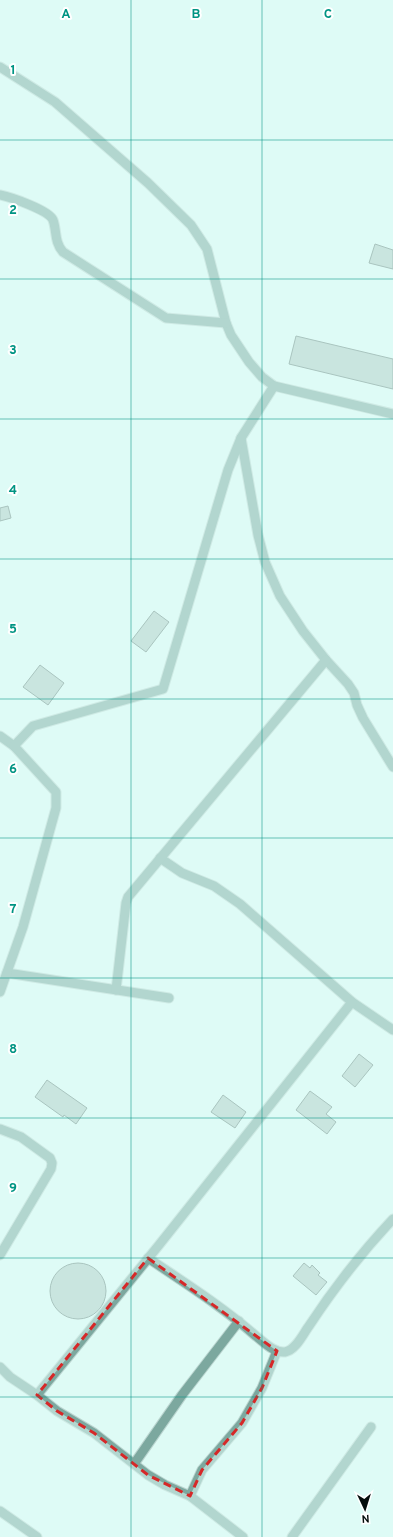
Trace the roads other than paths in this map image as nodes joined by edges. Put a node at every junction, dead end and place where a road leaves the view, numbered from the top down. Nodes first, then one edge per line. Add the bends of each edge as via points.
1 (0, 67) edge
2 (0, 195) edge
3 (226, 323) junction
4 (274, 386) junction
5 (393, 414) edge
6 (241, 438) junction
7 (326, 660) junction
8 (0, 736) edge
9 (14, 746) junction
10 (393, 767) edge
11 (160, 858) junction
12 (7, 973) junction
13 (116, 990) junction
14 (0, 992) edge
15 (169, 998) dead end
16 (352, 1002) junction
17 (393, 1030) edge
18 (0, 1129) edge
19 (393, 1219) edge
20 (0, 1255) edge
21 (148, 1258) junction
22 (239, 1321) junction
23 (277, 1351) junction
24 (0, 1367) edge
25 (37, 1395) junction
26 (371, 1427) dead end
27 (134, 1464) junction
28 (190, 1496) junction
29 (0, 1511) edge
30 (37, 1537) edge
31 (243, 1537) edge
32 (292, 1537) edge

1 - 3 street via 55,102 148,183 191,226 206,249
2 - 3 street via 51,216 57,242 63,252 166,318
3 - 4 street via 249,362
4 - 5 street
4 - 6 street
6 - 7 street via 264,562 280,596
6 - 9 street via 228,470 163,689 33,726
7 - 10 street via 354,693 363,718
7 - 11 street
8 - 9 street
9 - 12 street via 56,792 56,808 23,927
11 - 13 street via 128,897
11 - 16 street via 182,873 214,886 240,904
12 - 13 street
12 - 14 street
13 - 15 street
16 - 17 street
16 - 21 street
18 - 20 street via 21,1137 50,1158 52,1163 51,1169
19 - 23 street via 325,1302 296,1345 285,1352
21 - 22 street
21 - 25 street
22 - 23 street
22 - 27 street via 182,1395
23 - 28 street via 262,1388 242,1423 202,1470
24 - 25 street
25 - 27 street via 57,1412 94,1432
26 - 32 street
27 - 28 street via 165,1485
28 - 31 street
29 - 30 street

